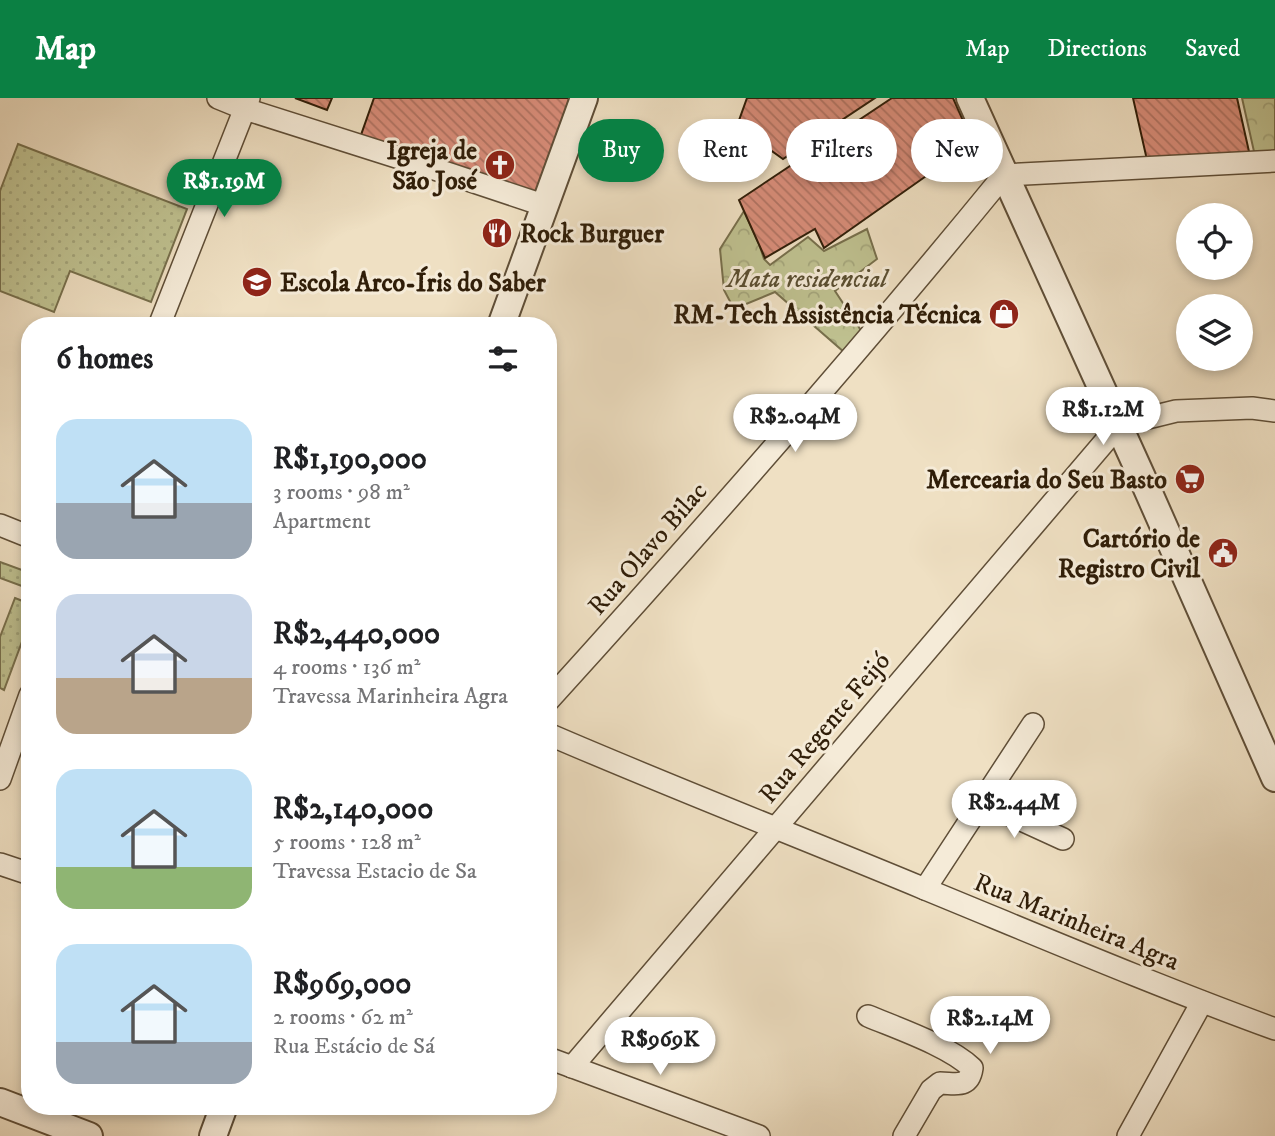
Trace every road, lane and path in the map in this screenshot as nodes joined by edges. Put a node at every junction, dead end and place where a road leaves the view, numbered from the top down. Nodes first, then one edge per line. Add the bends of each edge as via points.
1 (218, 98) edge
2 (584, 98) edge
3 (970, 98) edge
4 (247, 103) edge
5 (1275, 161) edge
6 (1004, 175) junction
7 (546, 206) junction
8 (163, 317) edge
9 (505, 317) edge
10 (1275, 411) edge
11 (1119, 425) junction
12 (0, 525) edge
13 (21, 533) edge
14 (557, 691) edge
15 (21, 720) edge
16 (1033, 724) dead end
17 (557, 738) edge
18 (1275, 778) edge
19 (0, 779) edge
20 (982, 802) junction
21 (775, 828) junction
22 (1063, 839) dead end
23 (0, 864) edge
24 (21, 871) edge
25 (925, 889) junction
26 (1202, 1002) junction
27 (868, 1016) dead end
28 (1275, 1029) edge
29 (557, 1061) edge
30 (572, 1067) junction
31 (0, 1102) edge
32 (21, 1110) edge
33 (34, 1115) edge
34 (221, 1115) edge
35 (89, 1136) edge
36 (214, 1136) edge
37 (759, 1136) edge
38 (904, 1136) edge
39 (1128, 1136) edge

1 - 4 street
2 - 7 street
3 - 6 street
4 - 7 street
4 - 8 street
5 - 6 street
6 - 11 street
6 - 14 street, Rua Olavo Bilac via 760,463
7 - 9 street
10 - 11 street via 1176,411
11 - 18 street
11 - 21 street, Rua Regente Feijó
12 - 13 street
15 - 19 street
16 - 20 street
17 - 21 street, Rua Marinheira Agra
20 - 22 street
20 - 25 street
21 - 25 street, Rua Marinheira Agra
21 - 30 street, Rua Regente Feijó
23 - 24 street
25 - 26 street, Rua Marinheira Agra
26 - 28 street, Rua Marinheira Agra
26 - 39 street
27 - 38 street via 926,1041 972,1068 960,1085 940,1083 931,1090
29 - 30 street
30 - 37 street
31 - 32 street
33 - 35 street
34 - 36 street

